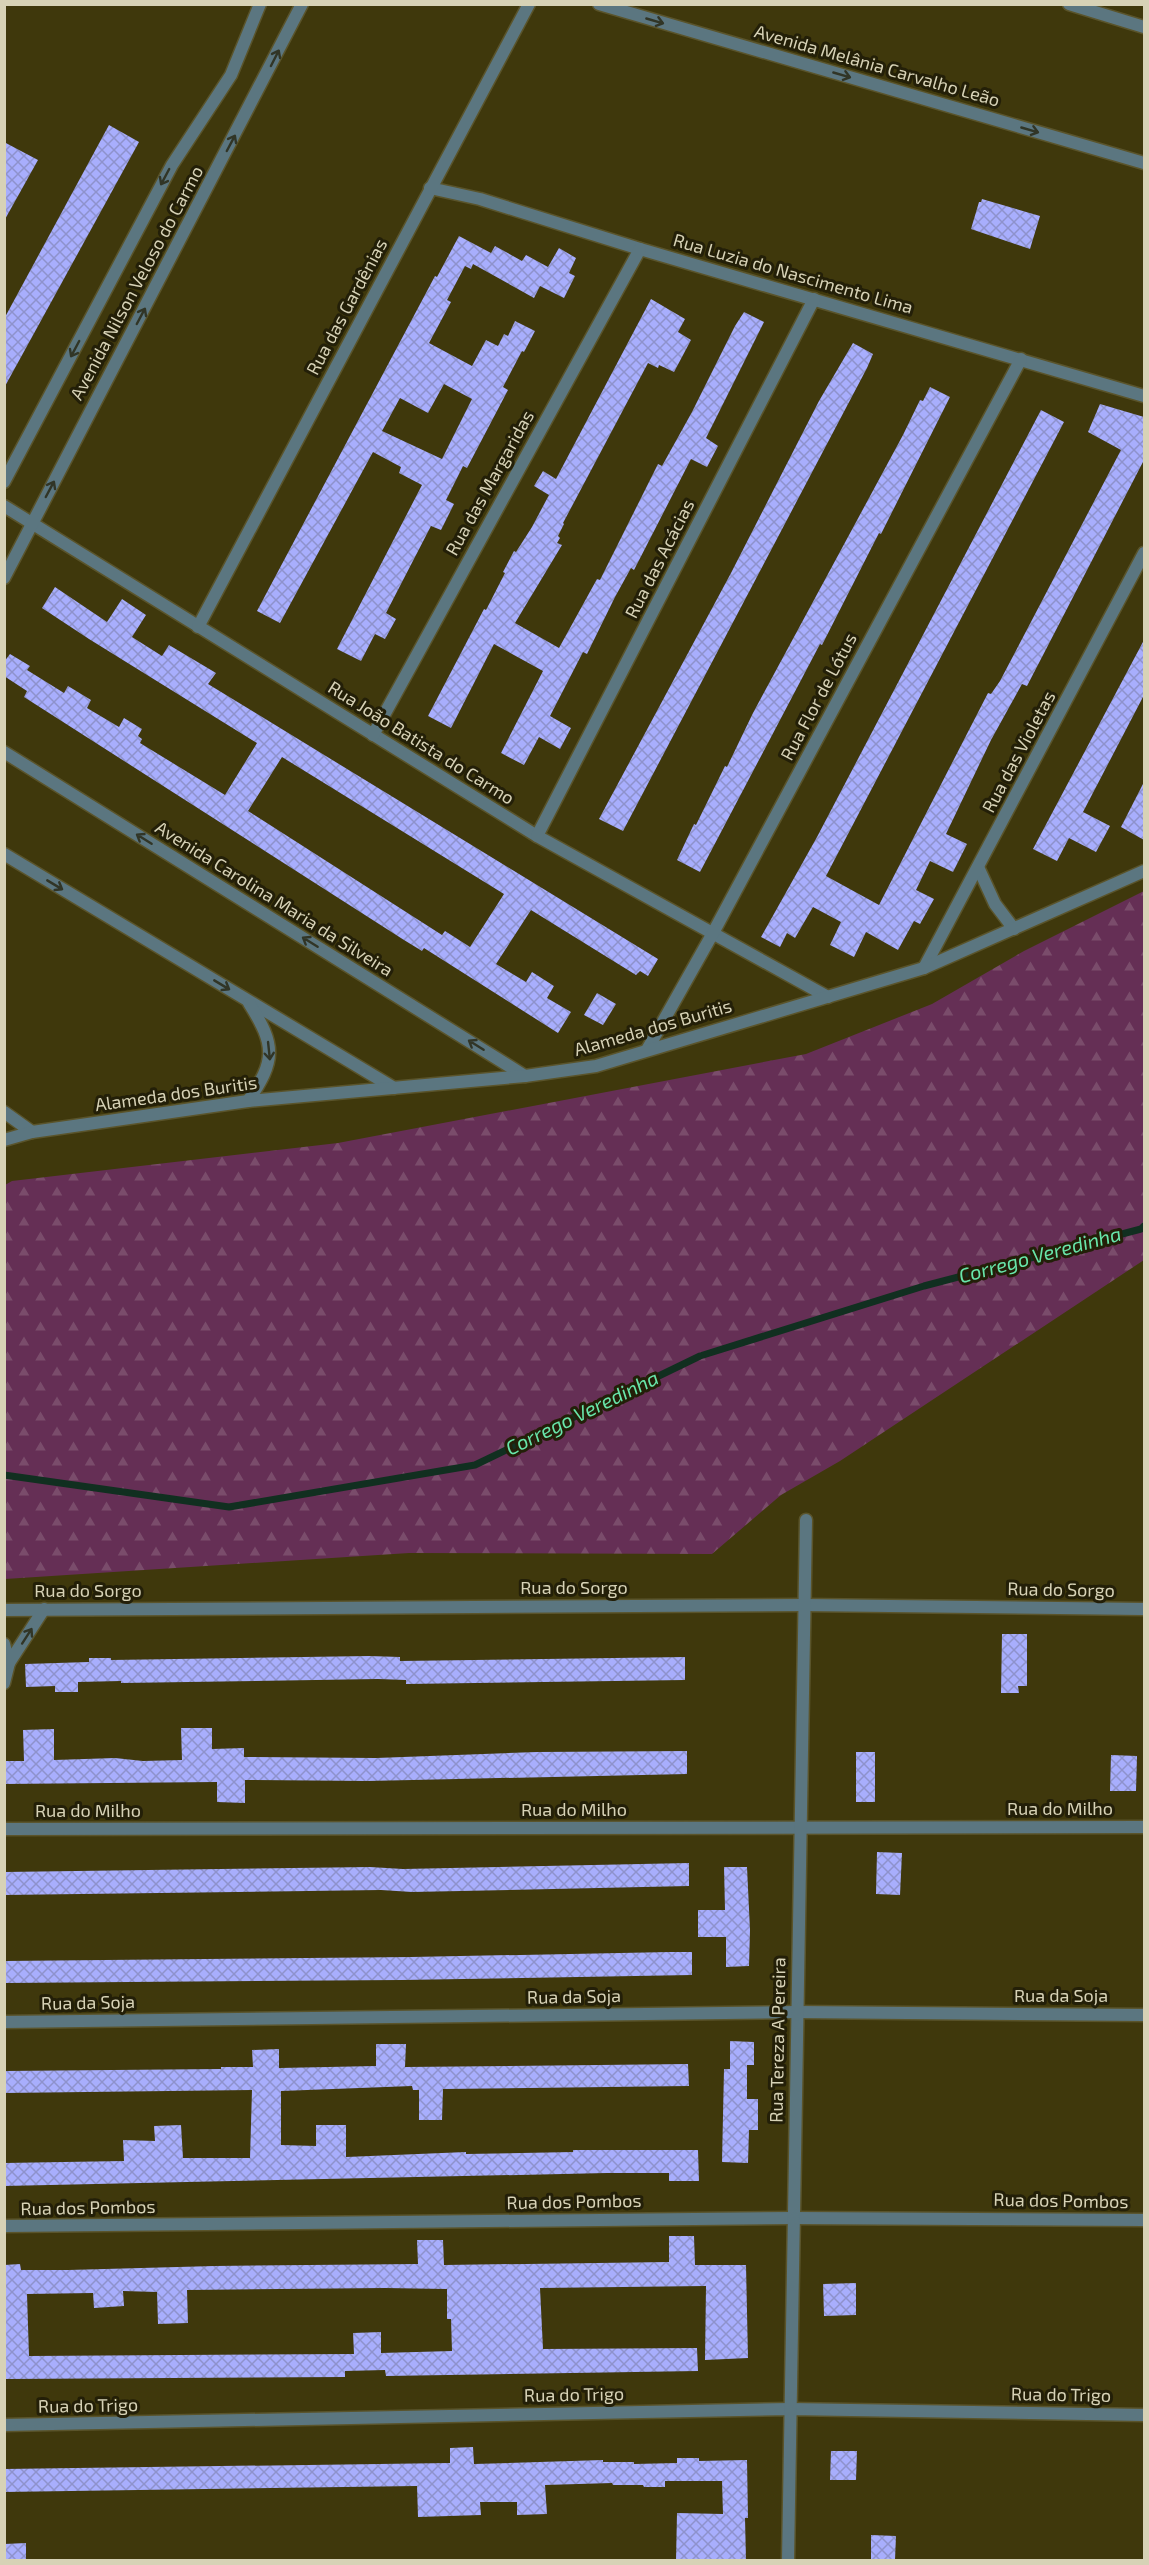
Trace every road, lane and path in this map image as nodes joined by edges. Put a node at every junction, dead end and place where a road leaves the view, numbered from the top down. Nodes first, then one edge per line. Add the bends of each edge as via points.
1 (260, 4) edge
2 (302, 4) edge
3 (529, 4) edge
4 (599, 4) edge
5 (1069, 4) edge
6 (1098, 9) edge
7 (1144, 27) edge
8 (1144, 163) edge
9 (430, 188) junction
10 (639, 249) junction
11 (814, 299) junction
12 (1021, 359) junction
13 (1144, 396) edge
14 (4, 482) edge
15 (4, 506) edge
16 (32, 524) junction
17 (1144, 553) edge
18 (4, 578) edge
19 (198, 627) junction
20 (373, 735) junction
21 (4, 752) edge
22 (537, 836) junction
23 (4, 855) edge
24 (978, 867) junction
25 (1144, 871) edge
26 (1014, 929) junction
27 (713, 933) junction
28 (924, 969) junction
29 (828, 997) junction
30 (247, 999) junction
31 (647, 1050) junction
32 (525, 1076) junction
33 (394, 1088) junction
34 (248, 1101) junction
35 (4, 1112) edge
36 (32, 1132) junction
37 (4, 1140) edge
38 (807, 1520) dead end
39 (804, 1605) junction
40 (44, 1609) junction
41 (1144, 1609) edge
42 (4, 1610) edge
43 (4, 1644) edge
44 (9, 1663) junction
45 (4, 1683) edge
46 (1144, 1827) edge
47 (801, 1828) junction
48 (4, 1829) edge
49 (797, 2012) junction
50 (1144, 2015) edge
51 (4, 2022) edge
52 (793, 2218) junction
53 (1144, 2220) edge
54 (4, 2226) edge
55 (790, 2409) junction
56 (1144, 2415) edge
57 (4, 2426) edge
58 (788, 2560) edge

1 -> 14 street, Avenida Nilson Veloso do Carmo via 231,75 172,165
16 -> 2 street, Avenida Nilson Veloso do Carmo
3 - 9 street, Rua das Gardênias
4 -> 8 street, Avenida Melânia Carvalho Leão
5 - 6 street
6 - 7 street
9 - 10 street, Rua Luzia do Nascimento Lima via 480,199
9 - 19 street, Rua das Gardênias
10 - 11 street, Rua Luzia do Nascimento Lima
10 - 20 street, Rua das Margaridas
11 - 12 street, Rua Luzia do Nascimento Lima
11 - 22 street, Rua das Acácias
12 - 13 street, Rua Luzia do Nascimento Lima
12 - 27 street, Rua Flor de Lótus
15 - 16 street, Rua João Batista do Carmo
16 - 18 street, Avenida Nilson Veloso do Carmo
16 - 19 street, Rua João Batista do Carmo
17 - 24 street, Rua das Violetas
19 - 20 street, Rua João Batista do Carmo
20 - 22 street, Rua João Batista do Carmo
32 -> 21 street, Avenida Carolina Maria da Silveira
22 - 27 street, Rua João Batista do Carmo
23 -> 30 street
24 - 26 street via 995,904
24 - 28 street, Rua das Violetas
25 - 26 street, Alameda dos Buritis
26 - 28 street, Alameda dos Buritis
27 - 29 street, Rua João Batista do Carmo
27 - 31 street, Rua Flor de Lótus
28 - 29 street, Alameda dos Buritis
29 - 31 street, Alameda dos Buritis
30 - 33 street
30 -> 34 street via 270,1046 270,1063
31 - 32 street, Alameda dos Buritis via 596,1066
32 - 33 street, Alameda dos Buritis
33 - 34 street, Alameda dos Buritis
34 - 36 street, Alameda dos Buritis
35 - 36 street
36 - 37 street, Alameda dos Buritis
38 - 39 street, Rua Tereza A Pereira
39 - 40 street, Rua do Sorgo
39 - 41 street, Rua do Sorgo
39 - 47 street, Rua Tereza A Pereira
40 - 42 street, Rua do Sorgo
44 -> 40 street
43 - 44 street
44 - 45 street
46 - 47 street, Rua do Milho
47 - 48 street, Rua do Milho
47 - 49 street, Rua Tereza A Pereira
49 - 50 street, Rua da Soja
49 - 51 street, Rua da Soja
49 - 52 street, Rua Tereza A Pereira
52 - 53 street, Rua dos Pombos
52 - 54 street, Rua dos Pombos
52 - 55 street, Rua Tereza A Pereira
55 - 56 street, Rua do Trigo
55 - 57 street, Rua do Trigo
55 - 58 street, Rua Tereza A Pereira

